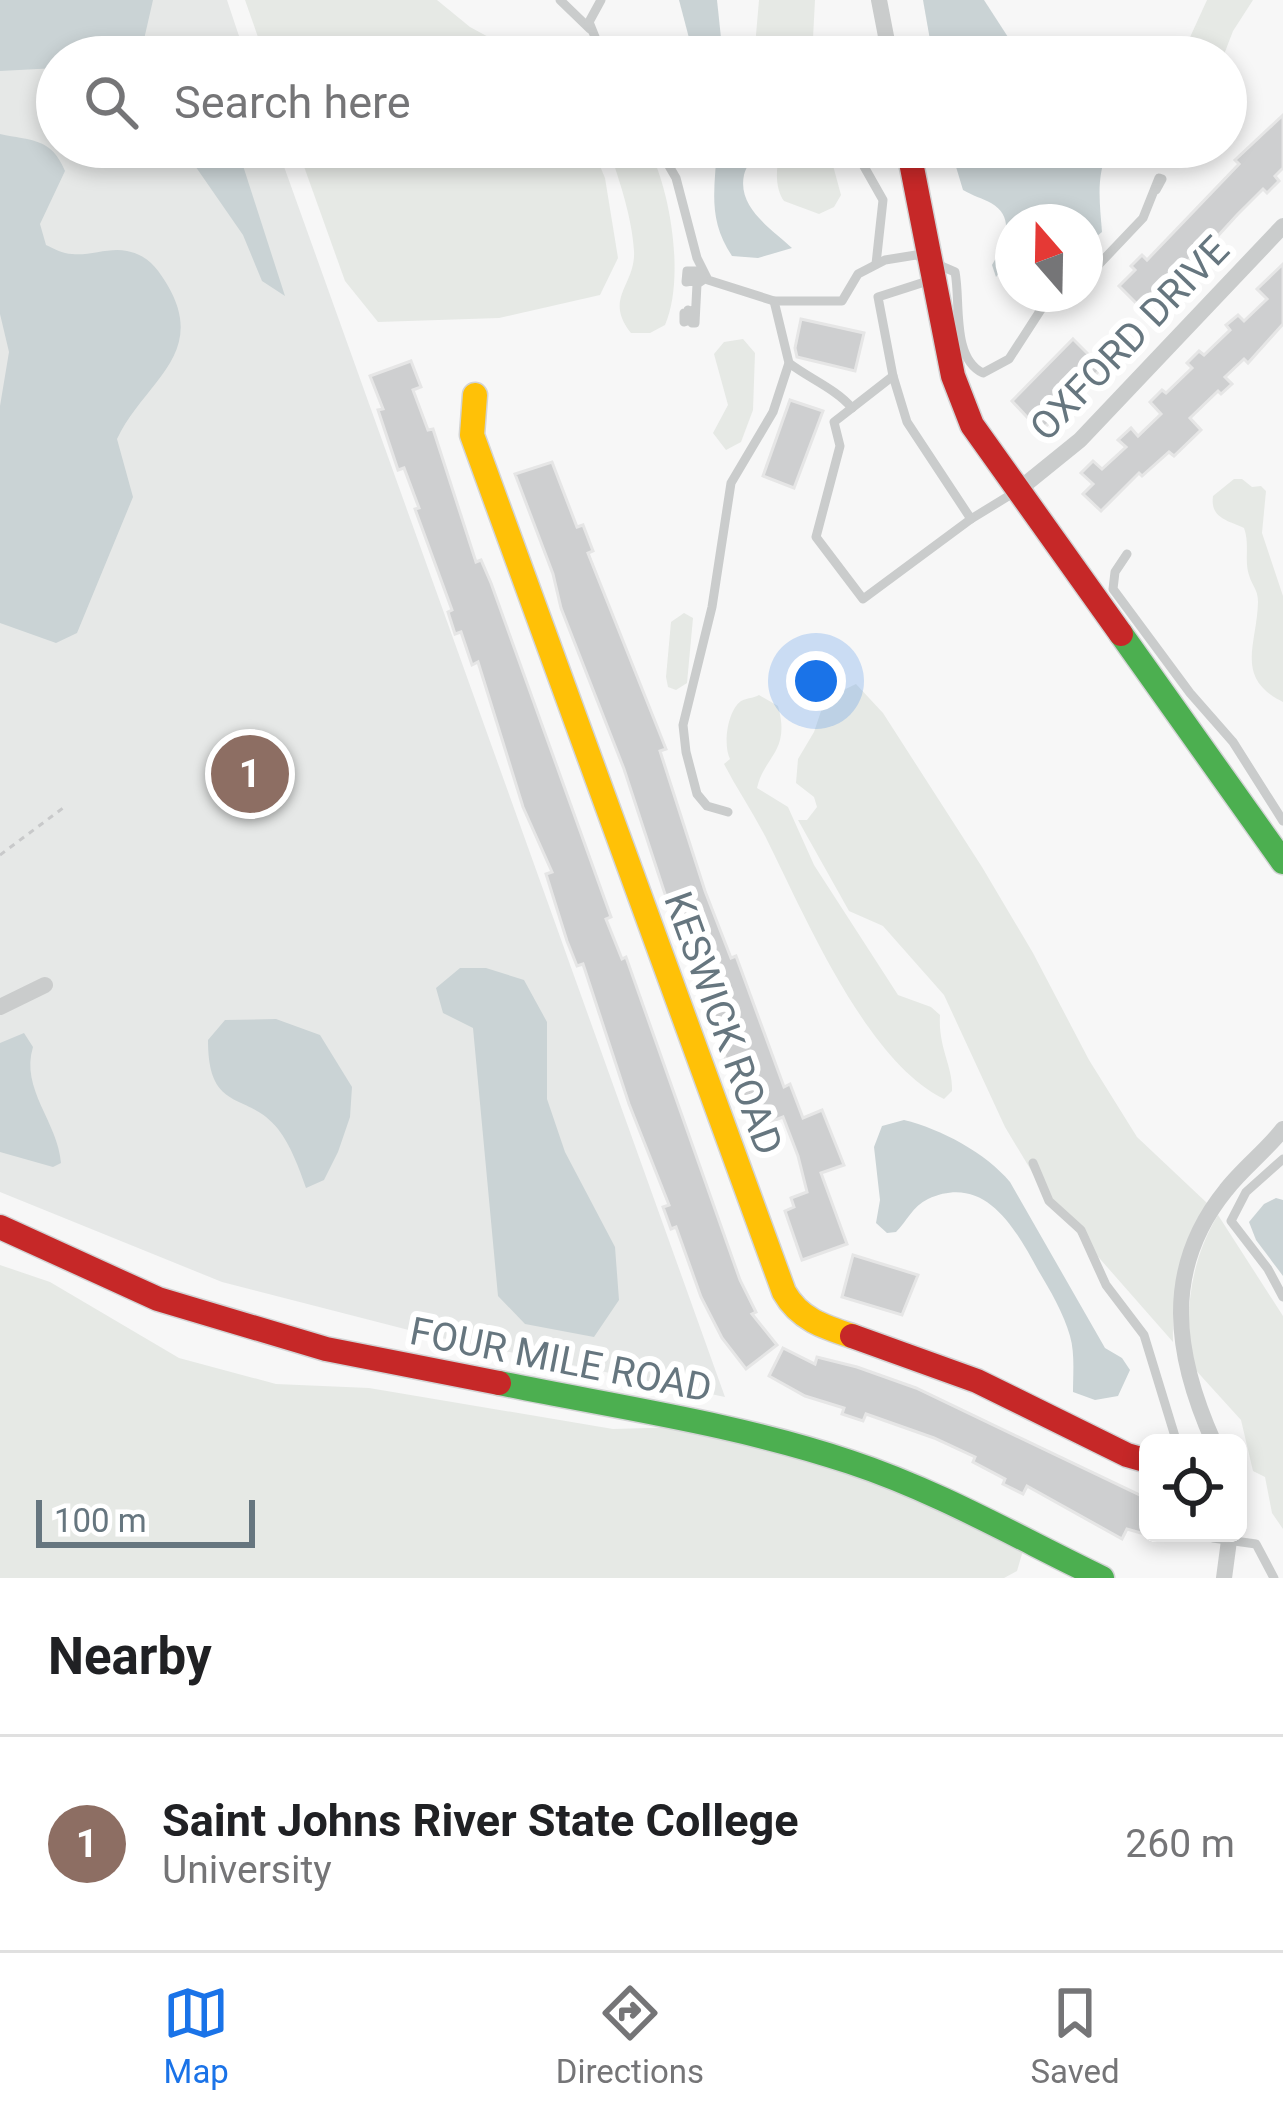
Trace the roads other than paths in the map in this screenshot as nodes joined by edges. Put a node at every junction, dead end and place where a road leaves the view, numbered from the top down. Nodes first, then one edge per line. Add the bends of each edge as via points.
1 (560, 0) edge
2 (602, 0) edge
3 (880, 0) edge
4 (590, 29) junction
5 (593, 36) edge
6 (886, 36) edge
7 (671, 168) edge
8 (865, 168) edge
9 (912, 168) edge
10 (1156, 190) dead end
11 (1283, 226) edge
12 (1103, 260) edge
13 (876, 264) junction
14 (701, 271) junction
15 (932, 271) junction
16 (691, 280) dead end
17 (774, 301) junction
18 (1039, 312) edge
19 (684, 313) dead end
20 (789, 363) junction
21 (892, 376) junction
22 (475, 395) dead end
23 (852, 408) junction
24 (1018, 491) junction
25 (971, 519) junction
26 (1127, 554) dead end
27 (728, 812) dead end
28 (1283, 821) edge
29 (1283, 862) edge
30 (45, 985) dead end
31 (0, 1007) edge
32 (1283, 1129) edge
33 (1283, 1159) edge
34 (1034, 1163) dead end
35 (0, 1227) edge
36 (1283, 1298) edge
37 (1172, 1434) edge
38 (1210, 1434) edge
39 (1139, 1459) edge
40 (1247, 1541) edge
41 (1229, 1542) edge
42 (1102, 1578) edge
43 (1224, 1578) edge
44 (1274, 1578) edge

1 - 4 lane
2 - 4 lane
3 - 6 street
4 - 5 lane
7 - 14 lane
8 - 13 lane via 883,200
9 - 15 street
10 - 12 lane via 1143,218
11 - 24 street, OXFORD DRIVE via 1080,440
13 - 15 lane via 916,255
13 - 17 lane via 858,274 842,301
14 - 16 lane via 688,271 686,282 700,280 690,273
14 - 17 lane via 719,285
14 - 19 lane via 695,323 692,311 684,322
15 - 18 lane via 955,272 961,332 977,372 1009,359
15 - 21 lane via 878,297
15 - 24 street via 961,401
17 - 20 lane
20 - 23 lane
20 - 27 lane via 773,412 731,483 683,725 697,794
21 - 23 lane
21 - 25 lane via 907,422
22 - 39 street, KESWICK ROAD via 472,435 792,1306 818,1325 976,1381
23 - 25 lane via 834,422 840,446 816,537 863,599
24 - 25 lane
24 - 29 street
26 - 28 lane via 1113,589 1233,742
30 - 31 street
32 - 38 street via 1223,1193 1188,1264 1181,1343
33 - 36 lane via 1246,1192 1231,1221
34 - 37 lane via 1049,1201 1081,1229 1106,1285 1150,1347
35 - 42 street, FOUR MILE ROAD via 158,1299 320,1348 774,1438 851,1462
40 - 44 lane
41 - 43 street

